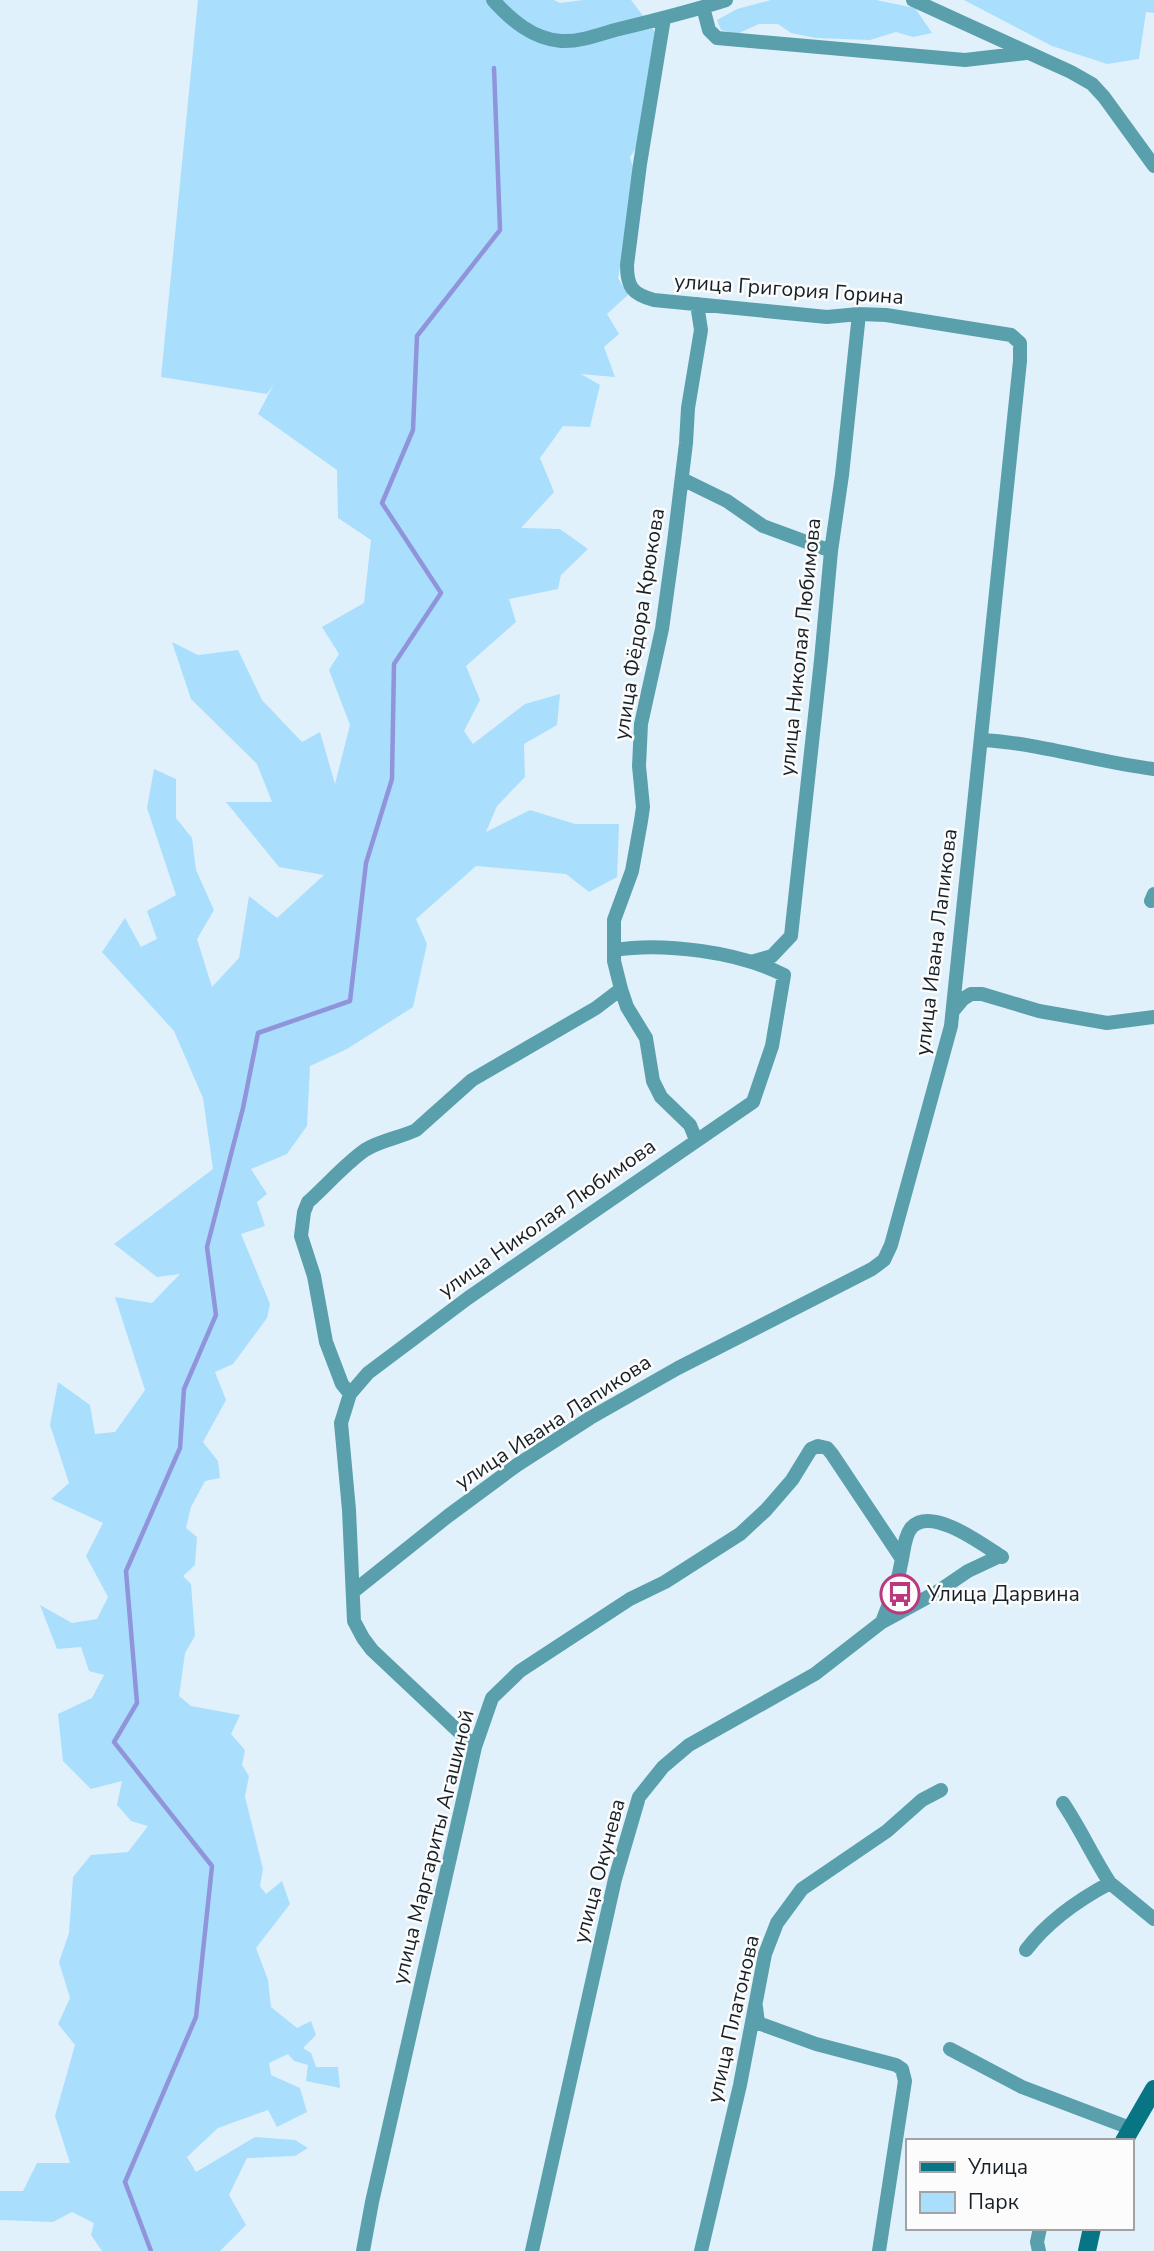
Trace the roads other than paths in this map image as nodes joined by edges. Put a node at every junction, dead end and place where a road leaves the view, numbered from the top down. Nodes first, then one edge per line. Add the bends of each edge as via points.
1 (493, 0) edge
2 (726, 0) edge
3 (913, 0) edge
4 (703, 7) junction
5 (664, 18) junction
6 (1026, 53) junction
7 (1154, 166) edge
8 (697, 304) junction
9 (859, 314) junction
10 (1011, 335) joint
11 (682, 479) junction
12 (831, 551) junction
13 (982, 740) junction
14 (1154, 769) edge
15 (614, 950) junction
16 (750, 962) junction
17 (957, 967) junction
18 (621, 989) junction
19 (982, 994) junction
20 (952, 1011) junction
21 (1154, 1017) edge
22 (696, 1140) junction
23 (350, 1394) junction
24 (902, 1559) junction
25 (354, 1591) junction
26 (882, 1622) junction
27 (475, 1747) junction
28 (941, 1790) dead end
29 (1063, 1803) dead end
30 (1110, 1883) junction
31 (1154, 1919) edge
32 (1026, 1950) dead end
33 (756, 1998) junction
34 (766, 2026) junction
35 (950, 2049) dead end
36 (743, 2065) junction
37 (1154, 2089) edge
38 (1127, 2134) edge
39 (1040, 2230) edge
40 (1092, 2230) edge
41 (363, 2251) edge
42 (532, 2251) edge
43 (701, 2251) edge
44 (879, 2251) edge
45 (1039, 2251) edge
46 (1087, 2251) edge

1 - 5 street via 522,27 561,41
2 - 4 street
3 - 6 street
4 - 5 street
4 - 6 street via 712,35 725,39 965,60
5 - 8 street, улица Григория Горина via 627,281 634,291 654,300
6 - 7 street via 1092,84
8 - 9 street, улица Григория Горина via 827,317
8 - 11 street, улица Фёдора Крюкова via 701,330
9 - 10 street, улица Григория Горина
9 - 12 street, улица Николая Любимова
10 - 13 street, улица Ивана Лапикова via 1020,343 1020,362
11 - 12 street via 727,501 763,527
11 - 15 street, улица Фёдора Крюкова via 662,629 641,724 641,821 632,871 614,919
12 - 16 street, улица Николая Любимова via 790,936 772,956
13 - 14 street via 1011,741
13 - 17 street, улица Ивана Лапикова
15 - 16 street via 675,947
15 - 18 street, улица Фёдора Крюкова
16 - 22 street, улица Николая Любимова via 784,975 772,1046 753,1102
17 - 19 street via 965,987
17 - 20 street, улица Ивана Лапикова
18 - 22 street, улица Фёдора Крюкова via 646,1038 657,1091 693,1130
18 - 23 street via 472,1080 416,1130 364,1151 308,1202 301,1236 326,1342
19 - 20 street via 971,994
19 - 21 street via 1107,1023
20 - 25 street, улица Ивана Лапикова via 931,1108 884,1260 590,1418 477,1494
22 - 23 street, улица Николая Любимова via 468,1298 368,1373
23 - 25 street via 341,1423
24 - 26 street
24 - 26 street, улица Окунева via 912,1527 932,1520 1001,1556
24 - 27 street, улица Маргариты Агашиной via 832,1454 827,1448 811,1449 792,1480 740,1534 630,1599 503,1685 492,1698
25 - 27 street via 354,1621 367,1644
26 - 42 street, улица Окунева via 815,1674 689,1745 639,1797 615,1879
27 - 41 street, улица Маргариты Агашиной
28 - 33 street, улица Платонова via 802,1889 777,1923
29 - 30 street
30 - 31 street
30 - 32 street via 1054,1919
33 - 34 street via 758,2023
33 - 36 street, улица Платонова
34 - 36 street via 756,2027
34 - 44 street via 902,2069 902,2107
35 - 38 street
36 - 43 street, улица Платонова
37 - 38 main road
39 - 45 street
40 - 46 main road

